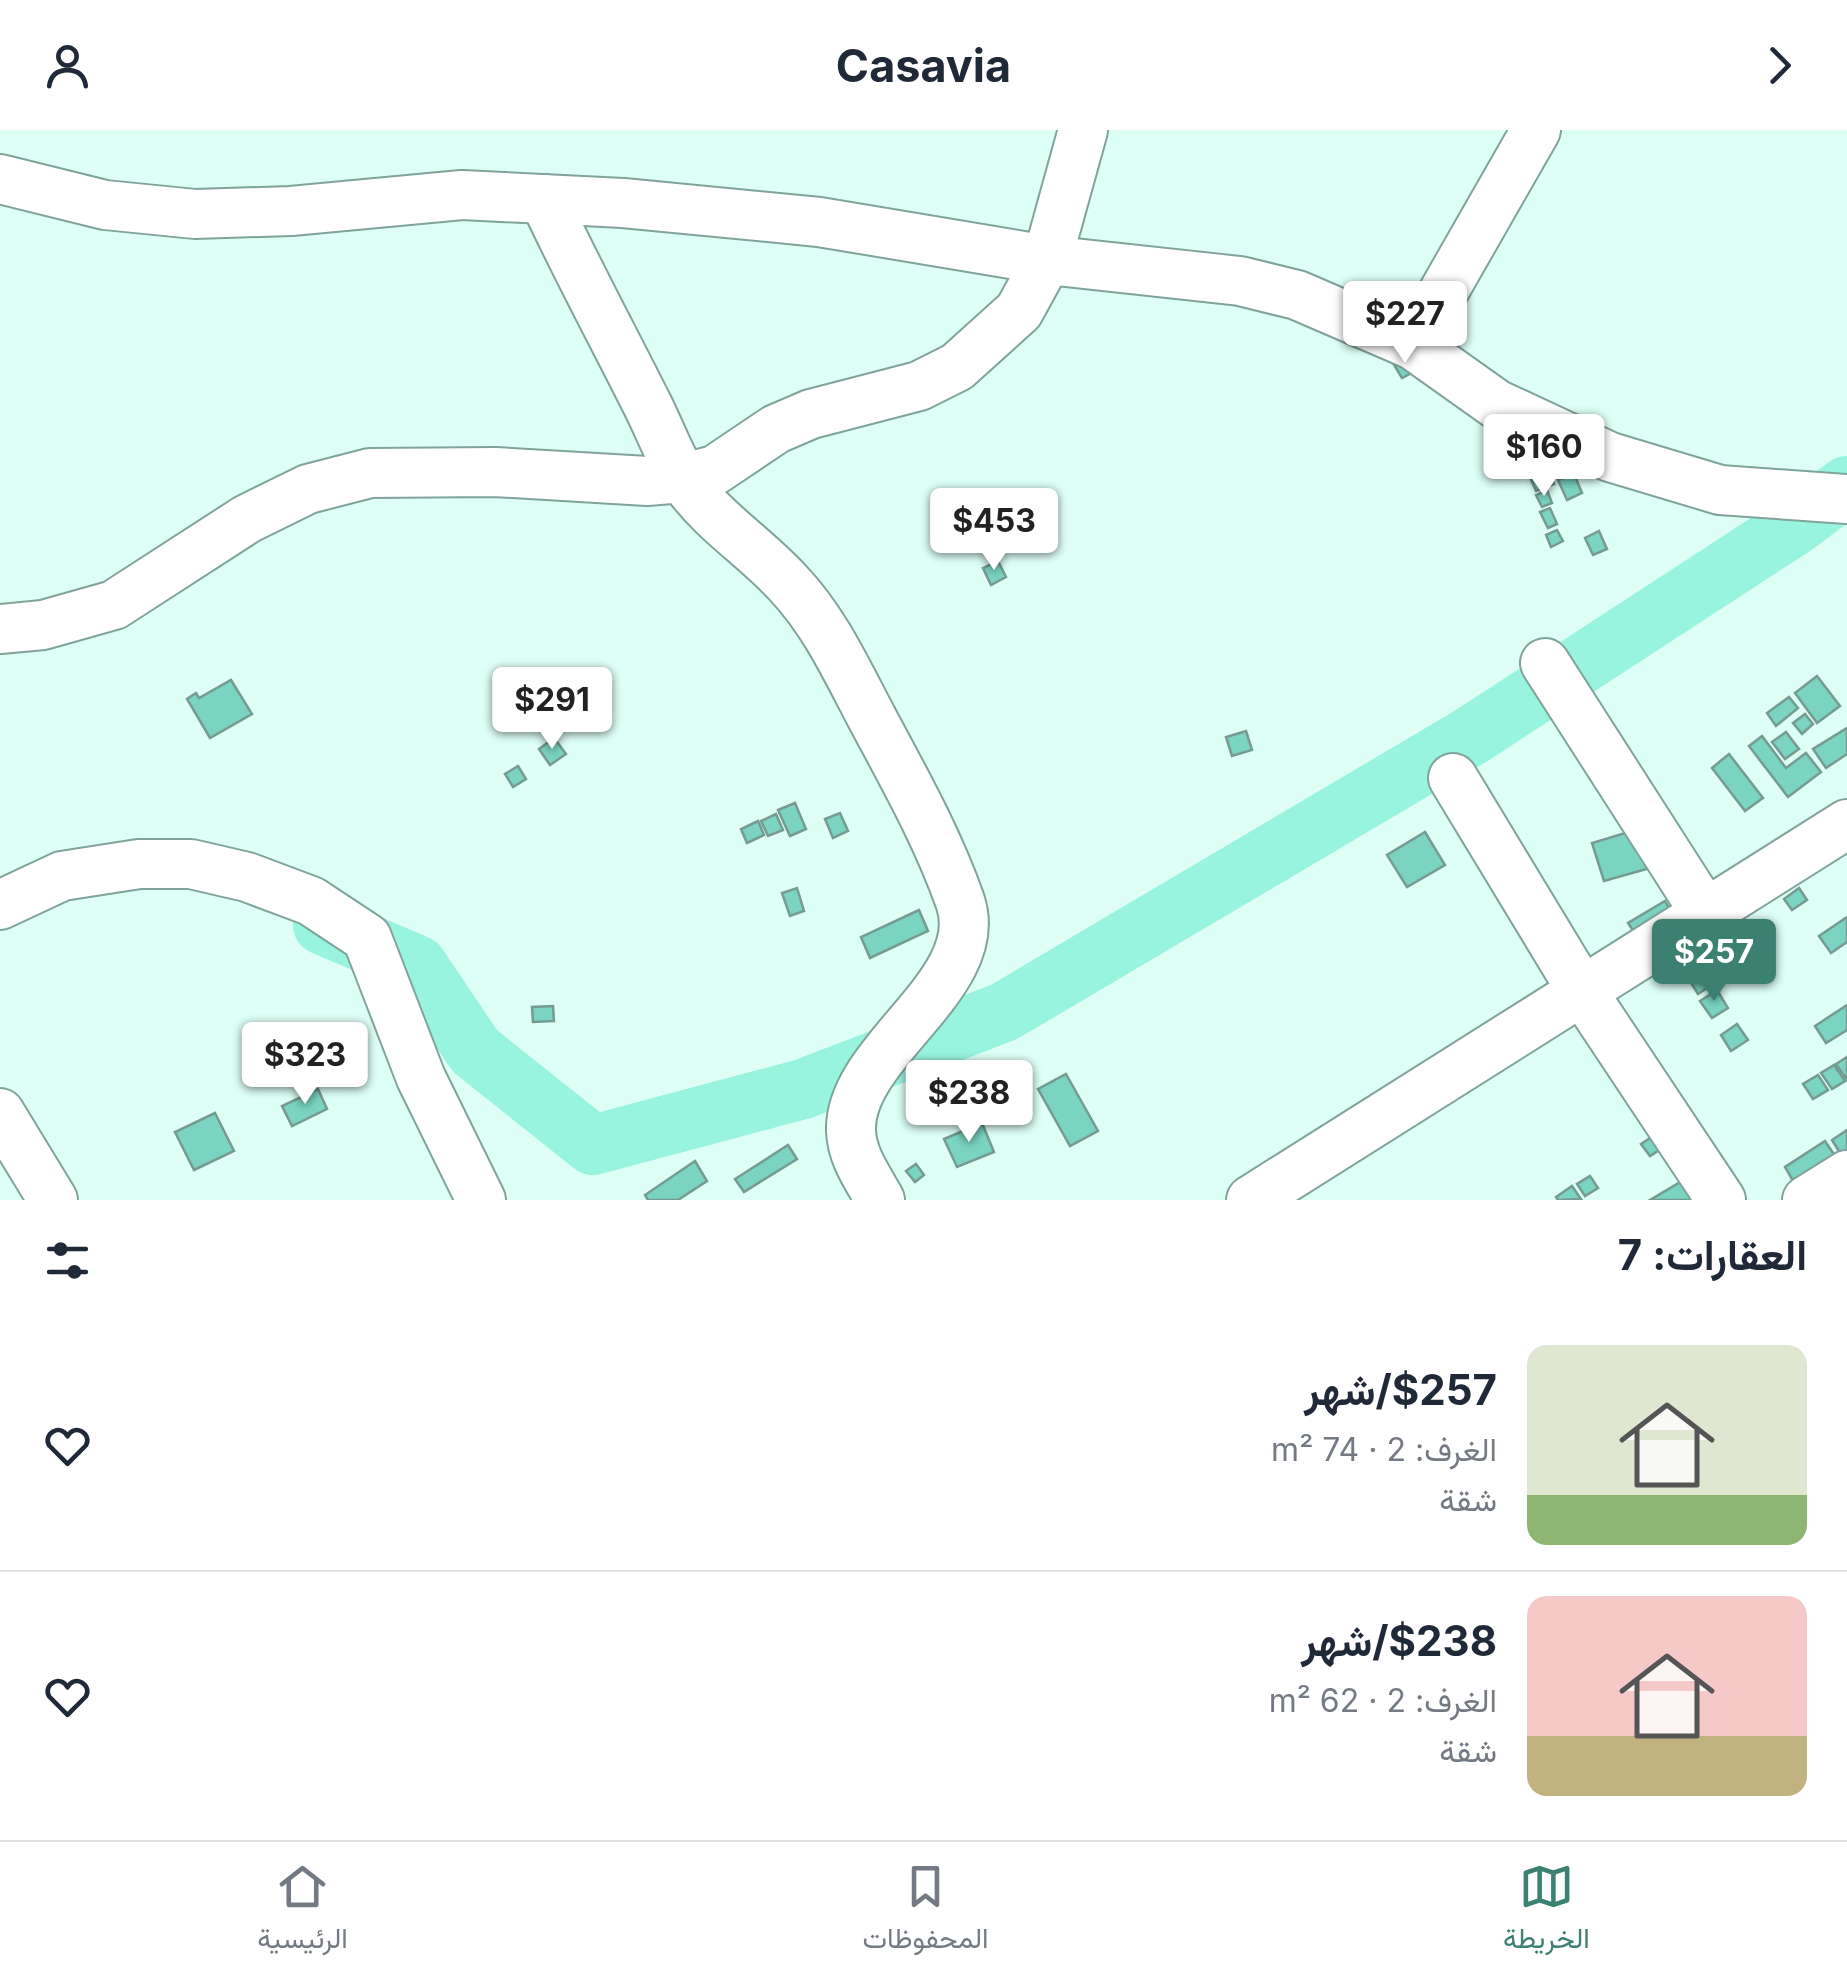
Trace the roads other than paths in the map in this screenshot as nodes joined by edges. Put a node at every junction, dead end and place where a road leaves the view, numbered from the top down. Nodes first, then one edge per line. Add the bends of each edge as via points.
1 (1082, 130) edge
2 (1536, 130) edge
3 (0, 180) edge
4 (544, 199) junction
5 (1047, 260) junction
6 (1413, 345) junction
7 (683, 478) junction
8 (1847, 500) edge
9 (0, 629) edge
10 (1545, 664) dead end
11 (1452, 778) dead end
12 (1847, 824) edge
13 (0, 905) edge
14 (1704, 911) junction
15 (1582, 990) junction
16 (0, 1113) edge
17 (1847, 1175) edge
18 (464, 1195) edge
19 (53, 1200) edge
20 (880, 1200) edge
21 (1251, 1200) edge
22 (1721, 1200) edge
23 (1807, 1200) edge

1 - 5 street
2 - 6 street
3 - 4 street via 105,206 195,214 462,196
4 - 5 street via 819,222
4 - 7 street
5 - 6 street via 1297,295
5 - 7 street via 1019,311 957,367 919,386 811,414 715,470
6 - 8 street via 1496,404 1610,456 1720,490
7 - 9 street via 370,473 308,489 247,519 114,605
7 - 20 street via 709,513 787,581 821,623 933,829 962,906 960,948 930,998 866,1077 852,1114 855,1154
10 - 14 street
11 - 15 street
12 - 14 street
13 - 18 street via 62,876 139,864 191,864 311,901 367,938
14 - 15 street
15 - 21 street
15 - 22 street
16 - 19 street
17 - 23 street

